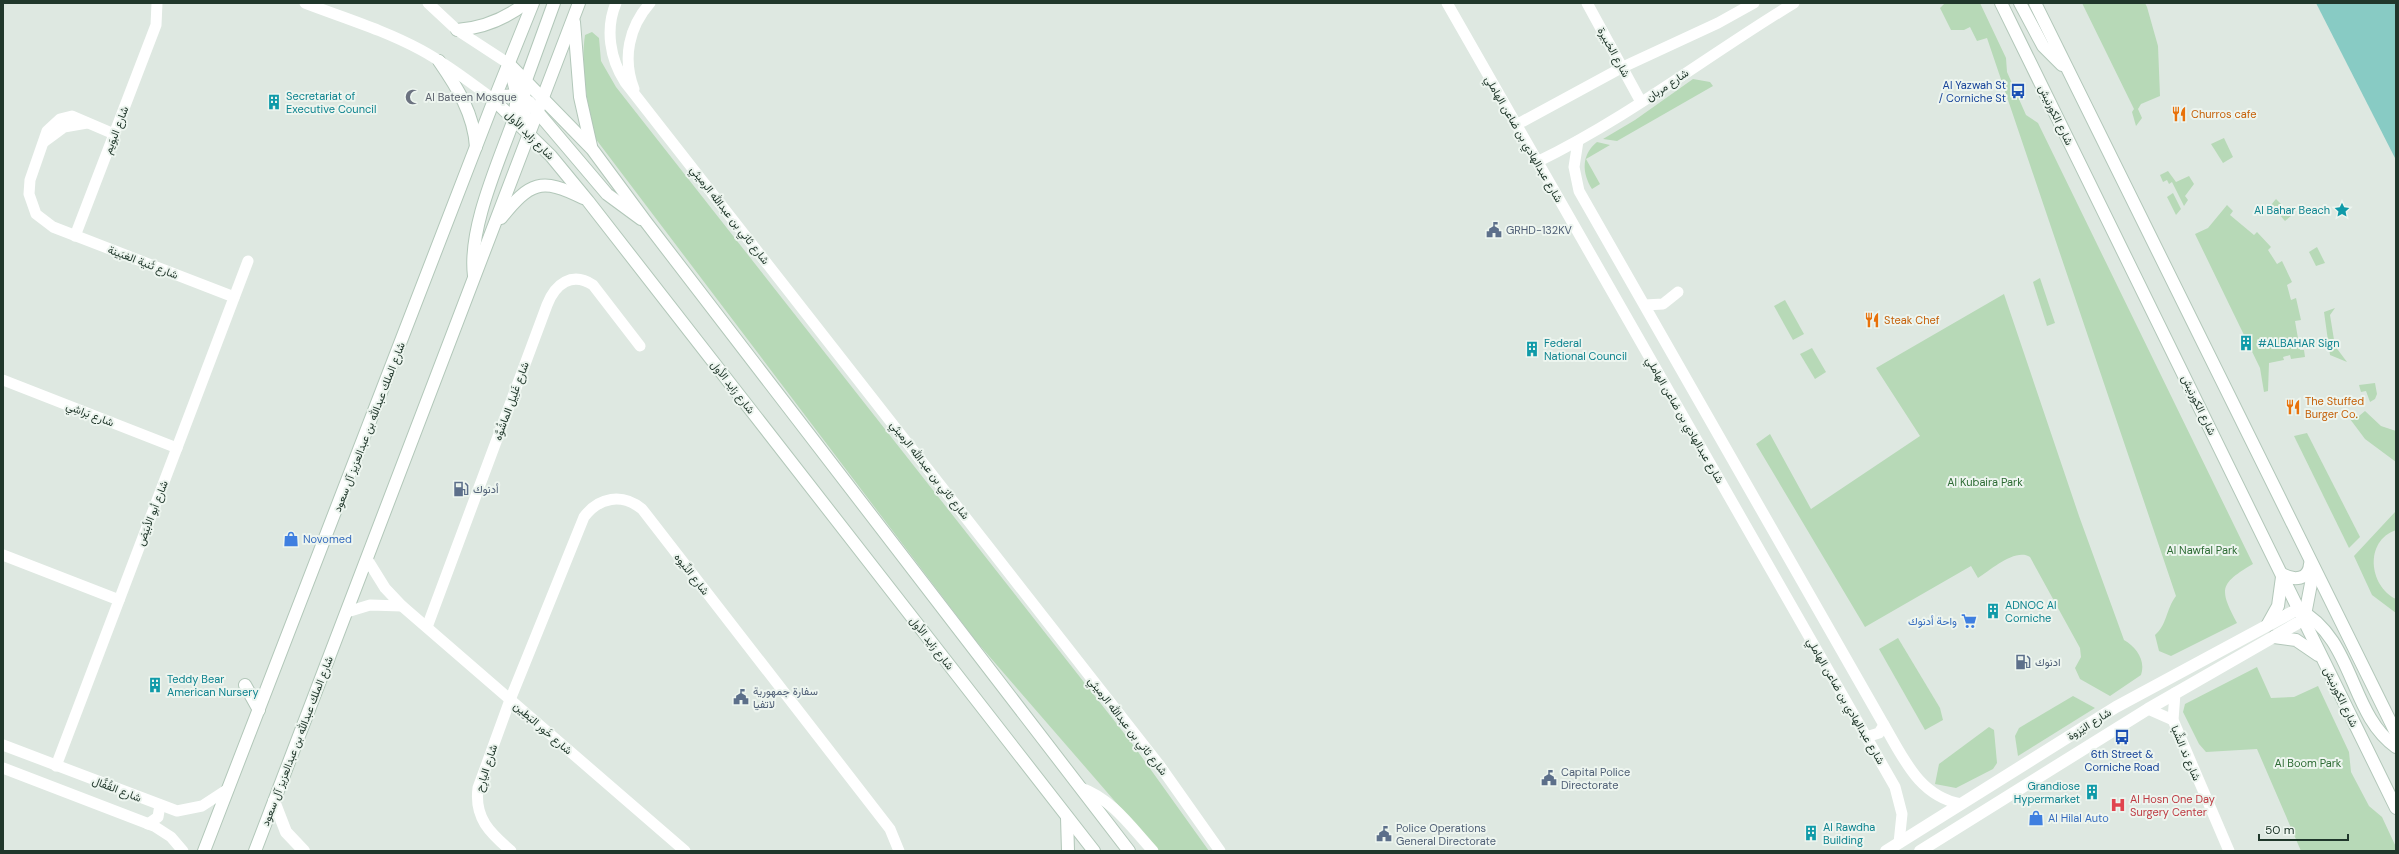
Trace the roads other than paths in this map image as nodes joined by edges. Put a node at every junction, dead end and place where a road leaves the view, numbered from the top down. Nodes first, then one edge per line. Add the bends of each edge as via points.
1 (157, 3) edge
2 (164, 3) edge
3 (428, 3) edge
4 (526, 3) edge
5 (533, 3) edge
6 (554, 3) edge
7 (579, 3) edge
8 (616, 3) edge
9 (650, 3) edge
10 (1447, 3) edge
11 (1587, 3) edge
12 (1754, 3) edge
13 (1794, 3) edge
14 (2001, 3) edge
15 (2020, 3) edge
16 (2035, 3) edge
17 (310, 4) edge
18 (574, 14) junction
19 (156, 25) junction
20 (457, 30) junction
21 (439, 60) junction
22 (509, 64) junction
23 (1623, 67) junction
24 (2066, 68) junction
25 (526, 80) junction
26 (635, 93) junction
27 (520, 96) junction
28 (544, 99) junction
29 (494, 100) junction
30 (1641, 102) junction
31 (539, 111) junction
32 (514, 119) junction
33 (1516, 125) junction
34 (114, 134) junction
35 (530, 135) junction
36 (1578, 141) junction
37 (592, 149) junction
38 (476, 150) junction
39 (1537, 162) junction
40 (588, 201) junction
41 (646, 222) junction
42 (494, 228) junction
43 (75, 236) junction
44 (248, 261) dead end
45 (474, 279) junction
46 (1678, 292) dead end
47 (234, 297) junction
48 (1645, 306) junction
49 (640, 346) dead end
50 (3, 380) edge
51 (177, 448) junction
52 (3, 555) edge
53 (367, 559) junction
54 (2312, 564) junction
55 (2282, 574) junction
56 (119, 600) junction
57 (402, 606) junction
58 (347, 612) junction
59 (2302, 614) junction
60 (2268, 624) junction
61 (427, 627) junction
62 (2274, 637) junction
63 (2321, 658) junction
64 (245, 685) dead end
65 (2175, 693) junction
66 (510, 700) junction
67 (259, 710) junction
68 (2148, 710) junction
69 (2172, 720) junction
70 (1884, 725) junction
71 (2396, 733) edge
72 (1866, 737) junction
73 (3, 745) edge
74 (2396, 747) edge
75 (56, 766) junction
76 (3, 768) edge
77 (1081, 788) junction
78 (228, 789) junction
79 (274, 801) junction
80 (1965, 802) junction
81 (160, 805) junction
82 (2396, 808) edge
83 (1977, 815) junction
84 (1067, 817) junction
85 (148, 824) junction
86 (1899, 843) junction
87 (183, 851) edge
88 (204, 851) edge
89 (254, 851) edge
90 (304, 851) edge
91 (511, 851) edge
92 (685, 851) edge
93 (900, 851) edge
94 (1068, 851) edge
95 (1094, 851) edge
96 (1129, 851) edge
97 (1153, 851) edge
98 (1220, 851) edge
99 (1886, 851) edge
100 (1920, 851) edge
101 (2229, 851) edge

1 - 19 street, شارع البوَيم
2 - 19 street, شارع البوَيم via 163,14
3 - 20 street
4 - 20 main road via 504,18 479,27
5 - 22 main road, شارع الملك عبدالله بن عبدالعزيز آل سعود
6 - 25 main road
7 - 18 main road, شارع الملك عبدالله بن عبدالعزيز آل سعود
8 - 26 street, شارع ثاني بن عبدالله الرميثي via 610,29 613,58 621,76
9 - 26 street, شارع ثاني بن عبدالله الرميثي via 638,19 630,38 629,72
10 - 33 street, شارع عبدالهادي بن ضاعن الهاملي
11 - 23 street, شارع الخبيرة
12 - 23 street via 1718,23
13 - 30 street, شارع مربان
14 - 55 main road, شارع الكورنيش
15 - 24 main road via 2043,46
16 - 24 main road
17 - 21 street, شارع زايد الأول via 385,32
18 - 28 main road, شارع الملك عبدالله بن عبدالعزيز آل سعود
18 - 37 main road via 580,97
19 - 34 street, شارع البوَيم
20 - 22 street
21 - 29 street, شارع زايد الأول
21 - 38 main road via 466,107 474,131
22 - 25 main road
22 - 27 main road
22 - 29 main road, شارع الملك عبدالله بن عبدالعزيز آل سعود
23 - 30 street, شارع الخبيرة
23 - 33 street
24 - 54 main road
25 - 27 main road
25 - 28 main road
26 - 98 street, شارع ثاني بن عبدالله الرميثي via 1160,766
27 - 29 main road via 505,95
27 - 31 main road
27 - 32 main road
27 - 35 main road
28 - 31 main road, شارع الملك عبدالله بن عبدالعزيز آل سعود
28 - 37 main road
29 - 32 main road, شارع زايد الأول
29 - 38 main road, شارع الملك عبدالله بن عبدالعزيز آل سعود
30 - 36 street, شارع مربان
31 - 35 main road, شارع الملك عبدالله بن عبدالعزيز آل سعود
31 - 41 main road via 603,190 625,209
32 - 35 main road, شارع زايد الأول
32 - 45 main road via 475,235 472,257
33 - 39 street, شارع عبدالهادي بن ضاعن الهاملي
34 - 43 street, شارع البوَيم
34 - 43 street, شارع ثَنية الغبَينة via 77,118 60,118 47,130 45,142 23,198 26,211 34,221
35 - 40 main road, شارع زايد الأول
35 - 42 main road, شارع الملك عبدالله بن عبدالعزيز آل سعود
36 - 39 street, شارع مربان
36 - 48 street, شارع عبدالهادي بن ضاعن الهاملي via 1574,167 1579,191
37 - 41 main road
38 - 67 main road, شارع الملك عبدالله بن عبدالعزيز آل سعود
39 - 72 street, شارع عبدالهادي بن ضاعن الهاملي
40 - 42 main road via 557,186 534,188 520,196
40 - 84 main road, شارع زايد الأول
41 - 77 main road
42 - 45 main road, شارع الملك عبدالله بن عبدالعزيز آل سعود
43 - 47 street, شارع ثَنية الغبَينة
44 - 47 street, شارع أبو الأبيَض
45 - 53 main road, شارع الملك عبدالله بن عبدالعزيز آل سعود
46 - 48 street via 1663,304
47 - 51 street, شارع أبو الأبيَض
48 - 70 street, شارع عبدالهادي بن ضاعن الهاملي
49 - 61 street, شارع غَلِيل الماشُوَّه via 593,285 583,280 572,279 555,288 546,305
50 - 51 street, شارع بَراشِي
51 - 56 street, شارع أبو الأبيَض
52 - 56 street
53 - 57 street, شارع خَور البَطِين via 382,583
53 - 58 main road, شارع الملك عبدالله بن عبدالعزيز آل سعود
54 - 55 main road via 2302,578 2290,579
54 - 59 main road
54 - 71 main road
55 - 59 main road, شارع الكورنيش
55 - 60 main road via 2278,606
56 - 75 street, شارع أبو الأبيَض
57 - 58 street via 378,604
57 - 61 street, شارع خَور البَطِين
58 - 79 main road, شارع الملك عبدالله بن عبدالعزيز آل سعود
59 - 60 main road, شارع اليَزوة
59 - 62 main road, شارع اليَزوة
59 - 63 main road, شارع الكورنيش
59 - 74 main road via 2320,624 2334,641 2376,728
60 - 80 main road, شارع اليَزوة via 2116,707
61 - 66 street, شارع خَور البَطِين
62 - 63 main road via 2296,640
62 - 65 main road, شارع اليَزوة
63 - 82 main road, شارع الكورنيش
64 - 67 main road
65 - 68 main road, شارع اليَزوة
65 - 69 street, شارع ند الشِّبا
66 - 91 street, شارع اليارِح via 478,788 477,804 485,826
66 - 92 street, شارع خَور البَطِين
66 - 93 street, شارع النِّيوه via 584,517 594,506 607,500 629,501 642,509 890,829
67 - 78 main road, شارع الملك عبدالله بن عبدالعزيز آل سعود
68 - 69 street, شارع ند الشِّبا
68 - 83 main road, شارع اليَزوة
69 - 101 street, شارع ند الشِّبا
70 - 72 street via 1875,735
70 - 80 street, شارع عبدالهادي بن ضاعن الهاملي via 1921,784 1938,796
72 - 86 street, شارع عبدالهادي بن ضاعن الهاملي via 1898,796 1902,824
73 - 75 street, شارع القُفَّال
75 - 81 street, شارع القُفَّال
76 - 85 street, شارع القُفَّال
77 - 96 main road
77 - 97 street via 1096,794 1113,807
78 - 81 street, شارع القُفَّال via 196,809 177,811
78 - 88 main road, شارع الملك عبدالله بن عبدالعزيز آل سعود
79 - 89 main road, شارع الملك عبدالله بن عبدالعزيز آل سعود
79 - 90 main road via 286,832
80 - 83 main road
80 - 86 main road, شارع اليَزوة
81 - 85 street via 158,817
83 - 100 main road, شارع اليَزوة
84 - 94 main road
84 - 95 main road, شارع زايد الأول
85 - 87 street, شارع القُفَّال via 171,837
86 - 99 main road, شارع اليَزوة

